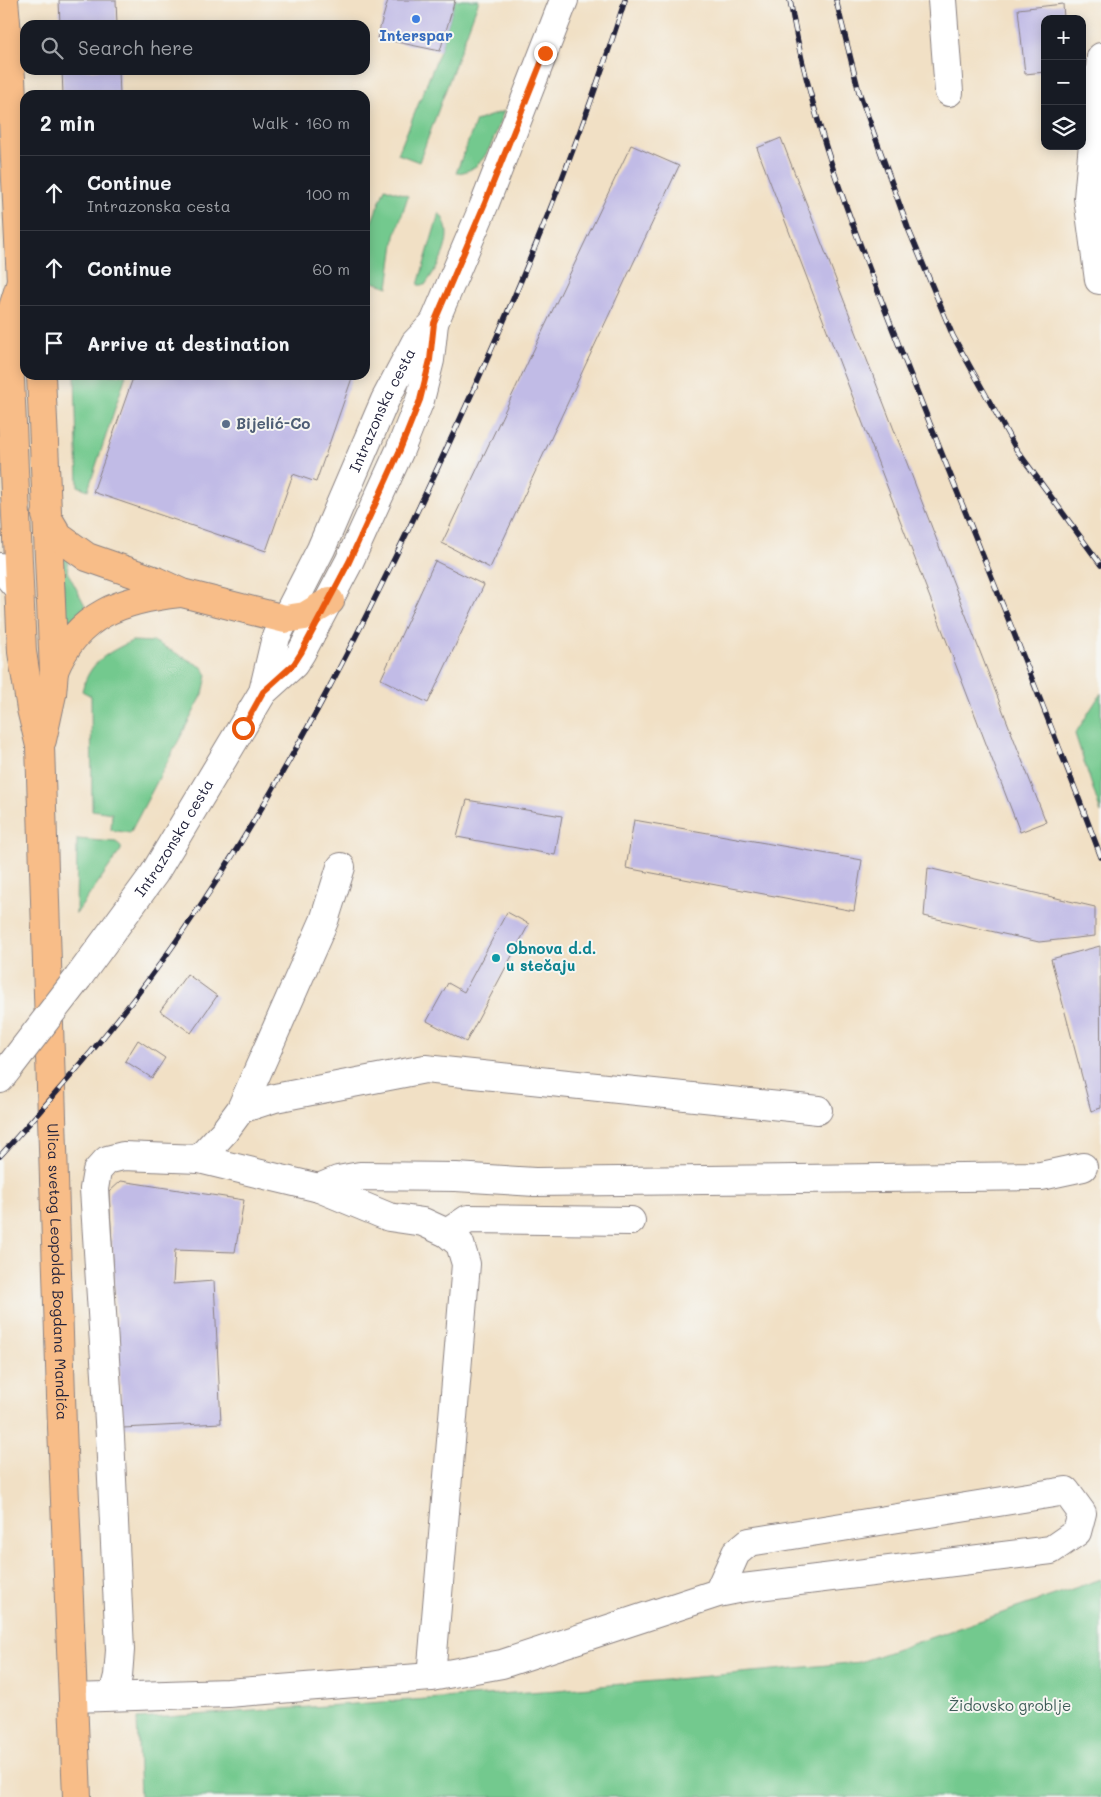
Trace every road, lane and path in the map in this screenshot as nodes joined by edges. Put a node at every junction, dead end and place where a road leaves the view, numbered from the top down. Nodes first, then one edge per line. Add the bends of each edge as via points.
1 (4, 0) edge
2 (564, 0) edge
3 (942, 0) edge
4 (1101, 56) edge
5 (949, 92) dead end
6 (20, 234) edge
7 (1099, 280) dead end
8 (20, 292) edge
9 (434, 323) junction
10 (41, 380) edge
11 (7, 497) edge
12 (46, 515) junction
13 (0, 567) edge
14 (18, 588) junction
15 (182, 593) junction
16 (330, 601) junction
17 (285, 619) junction
18 (54, 671) junction
19 (263, 692) junction
20 (40, 746) junction
21 (341, 867) dead end
22 (6, 1072) edge
23 (241, 1108) junction
24 (818, 1110) dead end
25 (199, 1159) junction
26 (1083, 1167) dead end
27 (319, 1188) junction
28 (631, 1221) dead end
29 (447, 1233) junction
30 (718, 1593) junction
31 (431, 1677) junction
32 (113, 1696) junction
33 (73, 1698) junction
34 (77, 1797) edge

1 - 6 main road, Ulica svetog Leopolda Bogdana Mandića
2 - 9 street via 485,203
3 - 5 street
4 - 7 street via 1088,198
8 - 11 main road, Ulica svetog Leopolda Bogdana Mandića via 14,303 8,334
9 - 16 street, Intrazonska cesta via 430,360 420,400
9 - 17 street, Intrazonska cesta via 415,343 399,370 321,549
10 - 12 main road, Ulica svetog Leopolda Bogdana Mandića
11 - 14 main road, Ulica svetog Leopolda Bogdana Mandića
12 - 15 main road via 59,537 87,557
12 - 18 main road, Ulica svetog Leopolda Bogdana Mandića
13 - 14 street
14 - 20 main road, Ulica svetog Leopolda Bogdana Mandića via 25,680
15 - 17 main road
15 - 18 main road via 137,599 103,613 70,640
16 - 17 main road via 305,616
16 - 19 street, Intrazonska cesta via 294,664
17 - 19 street, Intrazonska cesta via 272,649
18 - 20 main road, Ulica svetog Leopolda Bogdana Mandića
19 - 22 street, Intrazonska cesta, bridge via 154,874
20 - 33 main road, Ulica svetog Leopolda Bogdana Mandića
21 - 23 street via 324,921
23 - 24 street via 275,1098 424,1069
23 - 25 street
25 - 27 street
25 - 32 street via 123,1156 108,1160 97,1171 94,1190 120,1650
26 - 27 street via 1042,1176 555,1182 360,1176
27 - 29 street via 389,1217 423,1222
28 - 29 street via 468,1219
29 - 31 street via 460,1244 466,1264
30 - 30 street via 1051,1550 1077,1532 1082,1513 1066,1491 749,1542 736,1553
30 - 31 street via 502,1664
31 - 32 street via 228,1693
32 - 33 street
33 - 34 main road, Ulica svetog Leopolda Bogdana Mandića

